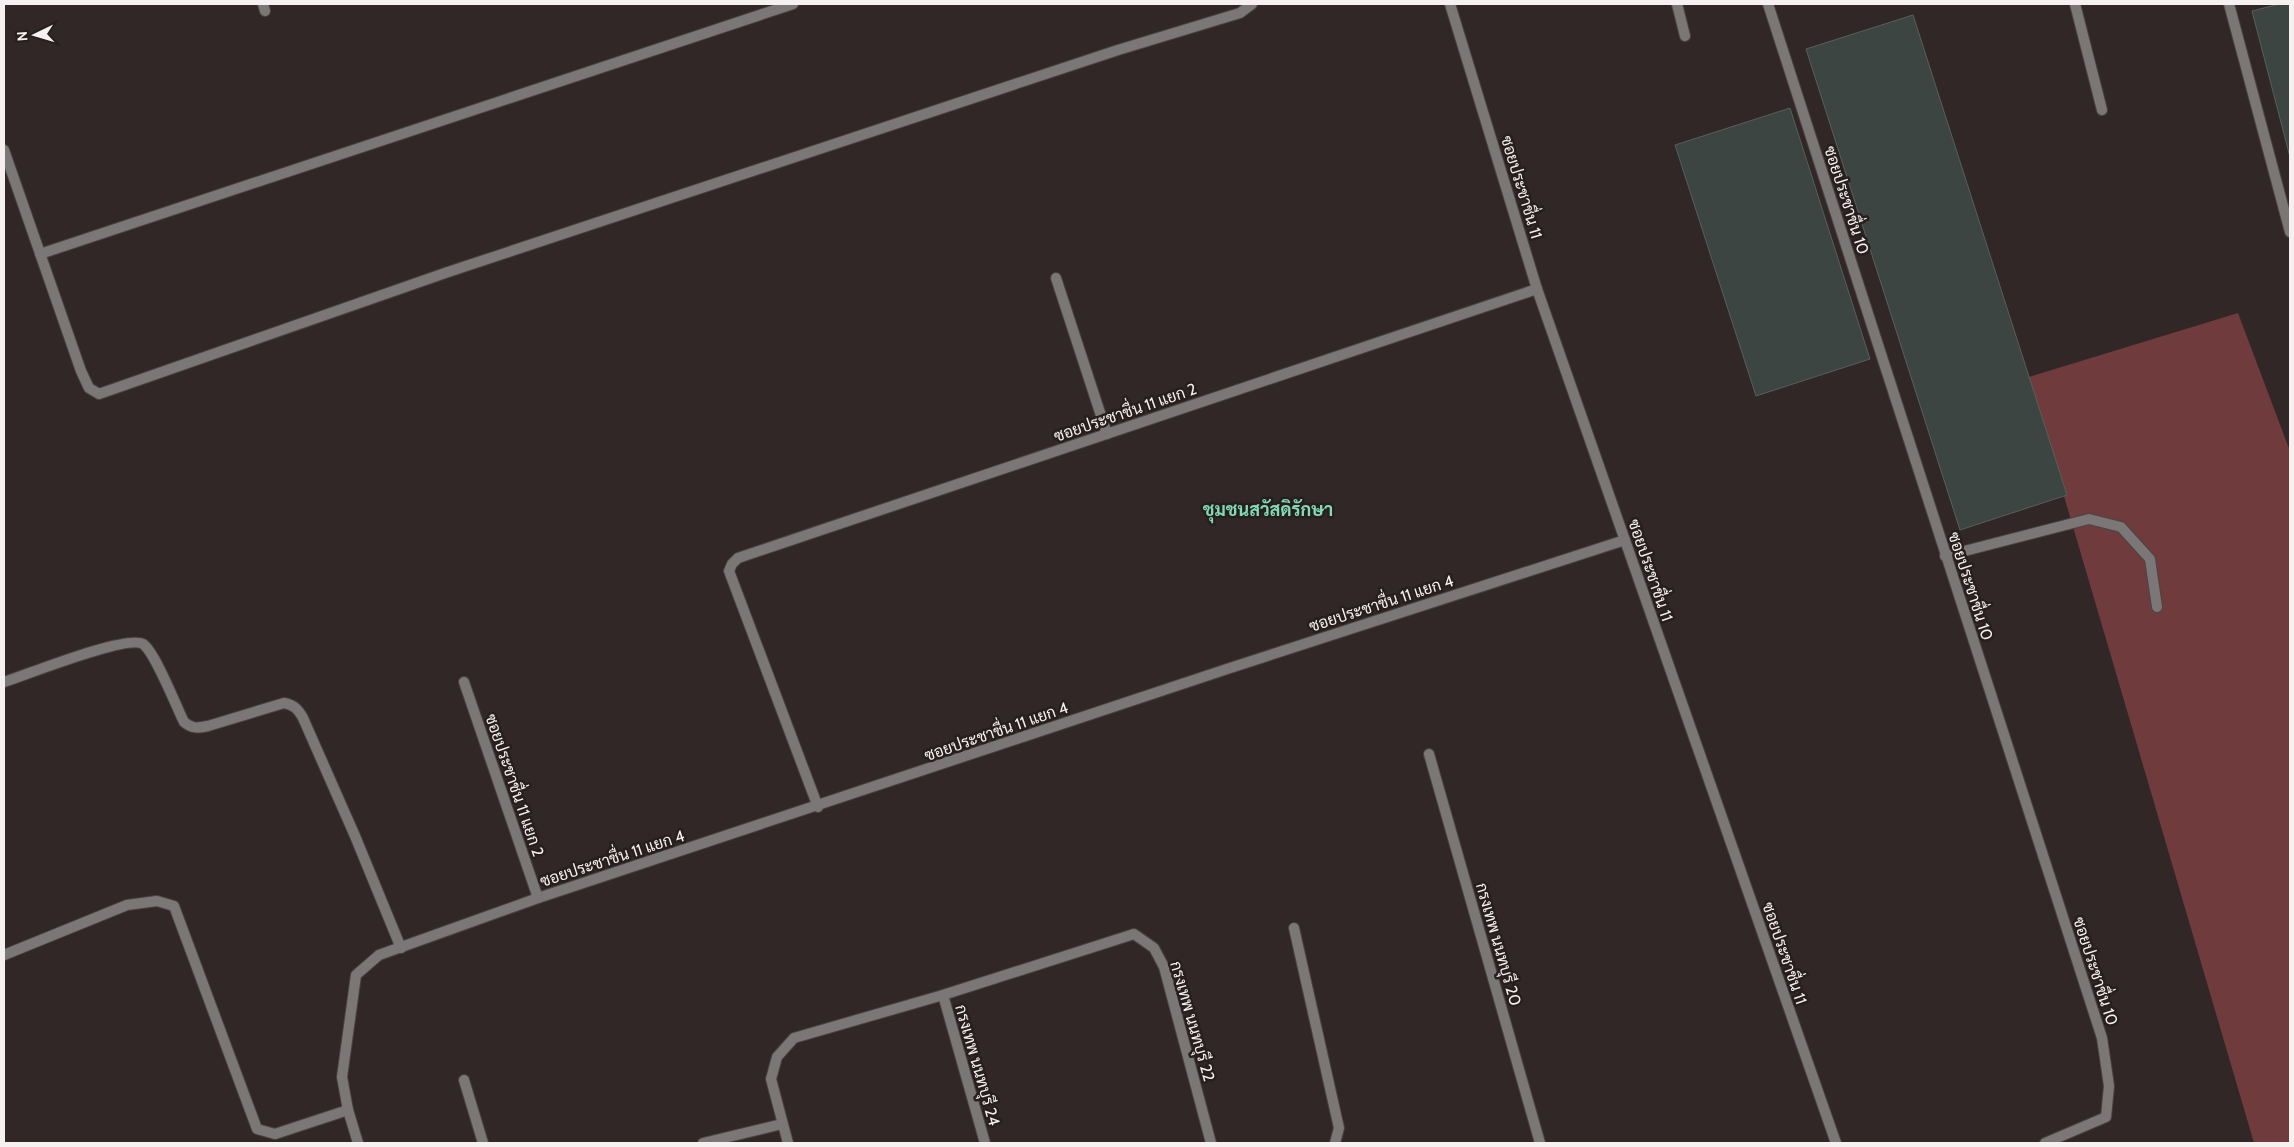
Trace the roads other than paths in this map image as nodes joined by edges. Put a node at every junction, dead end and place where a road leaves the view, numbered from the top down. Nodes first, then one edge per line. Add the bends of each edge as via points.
1 (793, 4) edge
2 (1252, 4) edge
3 (1450, 4) edge
4 (1677, 4) edge
5 (1768, 4) edge
6 (2075, 4) edge
7 (2229, 4) edge
8 (1685, 36) dead end
9 (2102, 110) dead end
10 (4, 150) edge
11 (2290, 232) edge
12 (40, 254) junction
13 (1056, 278) dead end
14 (1537, 289) junction
15 (1107, 434) junction
16 (1625, 540) junction
17 (1945, 556) junction
18 (2157, 607) dead end
19 (4, 682) edge
20 (464, 682) dead end
21 (1429, 754) dead end
22 (818, 807) junction
23 (538, 898) junction
24 (1294, 928) dead end
25 (401, 948) junction
26 (4, 955) edge
27 (943, 995) junction
28 (464, 1080) dead end
29 (348, 1110) junction
30 (782, 1124) junction
31 (358, 1143) edge
32 (483, 1143) edge
33 (703, 1143) edge
34 (788, 1143) edge
35 (985, 1143) edge
36 (1212, 1143) edge
37 (1334, 1143) edge
38 (1540, 1143) edge
39 (1836, 1143) edge
40 (2045, 1143) edge

1 - 12 street
2 - 12 street via 1240,13 1118,50 448,272 100,394 88,388
3 - 14 street, ซอยประชาชื่น 11
4 - 8 street
5 - 17 street, ซอยประชาชื่น 10
6 - 9 street
7 - 11 street
10 - 12 street
13 - 15 street
14 - 15 street, ซอยประชาชื่น 11 แยก 2
14 - 16 street, ซอยประชาชื่น 11
15 - 22 street, ซอยประชาชื่น 11 แยก 2 via 738,558 732,564 730,572
16 - 22 street, ซอยประชาชื่น 11 แยก 4 via 1230,668
16 - 39 street, ซอยประชาชื่น 11
17 - 18 street via 2089,519 2121,527 2150,559
17 - 40 street, ซอยประชาชื่น 10 via 2102,1038 2109,1086 2106,1117
19 - 25 street via 100,649 136,642 144,645 158,667 176,708 189,727 208,726 284,703 291,705 303,718
20 - 23 street, ซอยประชาชื่น 11 แยก 2
21 - 38 street, กรงเทพ นนทบุรี 20
22 - 23 street, ซอยประชาชื่น 11 แยก 4
23 - 25 street, ซอยประชาชื่น 11 แยก 4
24 - 37 street via 1339,1128
25 - 29 street, ซอยประชาชื่น 11 แยก 4 via 379,955 356,975 342,1077
26 - 29 street via 127,905 157,900 174,906 257,1129 275,1134
27 - 30 street via 794,1038 777,1057 771,1079
27 - 35 street, กรงเทพ นนทบุรี 24
27 - 36 street, กรงเทพ นนทบุรี 22 via 1134,934 1154,948 1164,967
28 - 32 street
29 - 31 street
30 - 33 street
30 - 34 street

